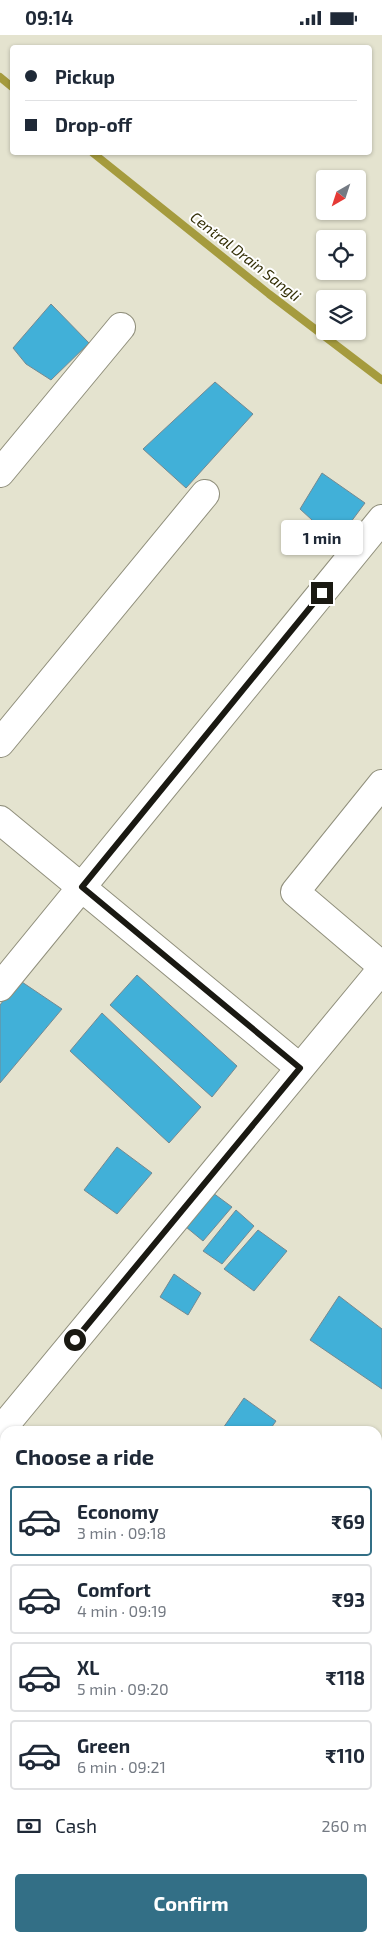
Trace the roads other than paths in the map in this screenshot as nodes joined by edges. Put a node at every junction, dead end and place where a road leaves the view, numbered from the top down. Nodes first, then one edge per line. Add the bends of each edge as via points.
1 (121, 327) dead end
2 (0, 473) edge
3 (205, 494) dead end
4 (382, 519) edge
5 (0, 743) edge
6 (382, 783) edge
7 (0, 820) edge
8 (82, 887) junction
9 (382, 968) edge
10 (0, 987) edge
11 (300, 1068) junction
12 (4, 1426) edge

1 - 2 street
3 - 5 street
4 - 8 street
6 - 9 street via 295,892
7 - 8 street
8 - 10 street
8 - 11 street
9 - 11 street
11 - 12 street

